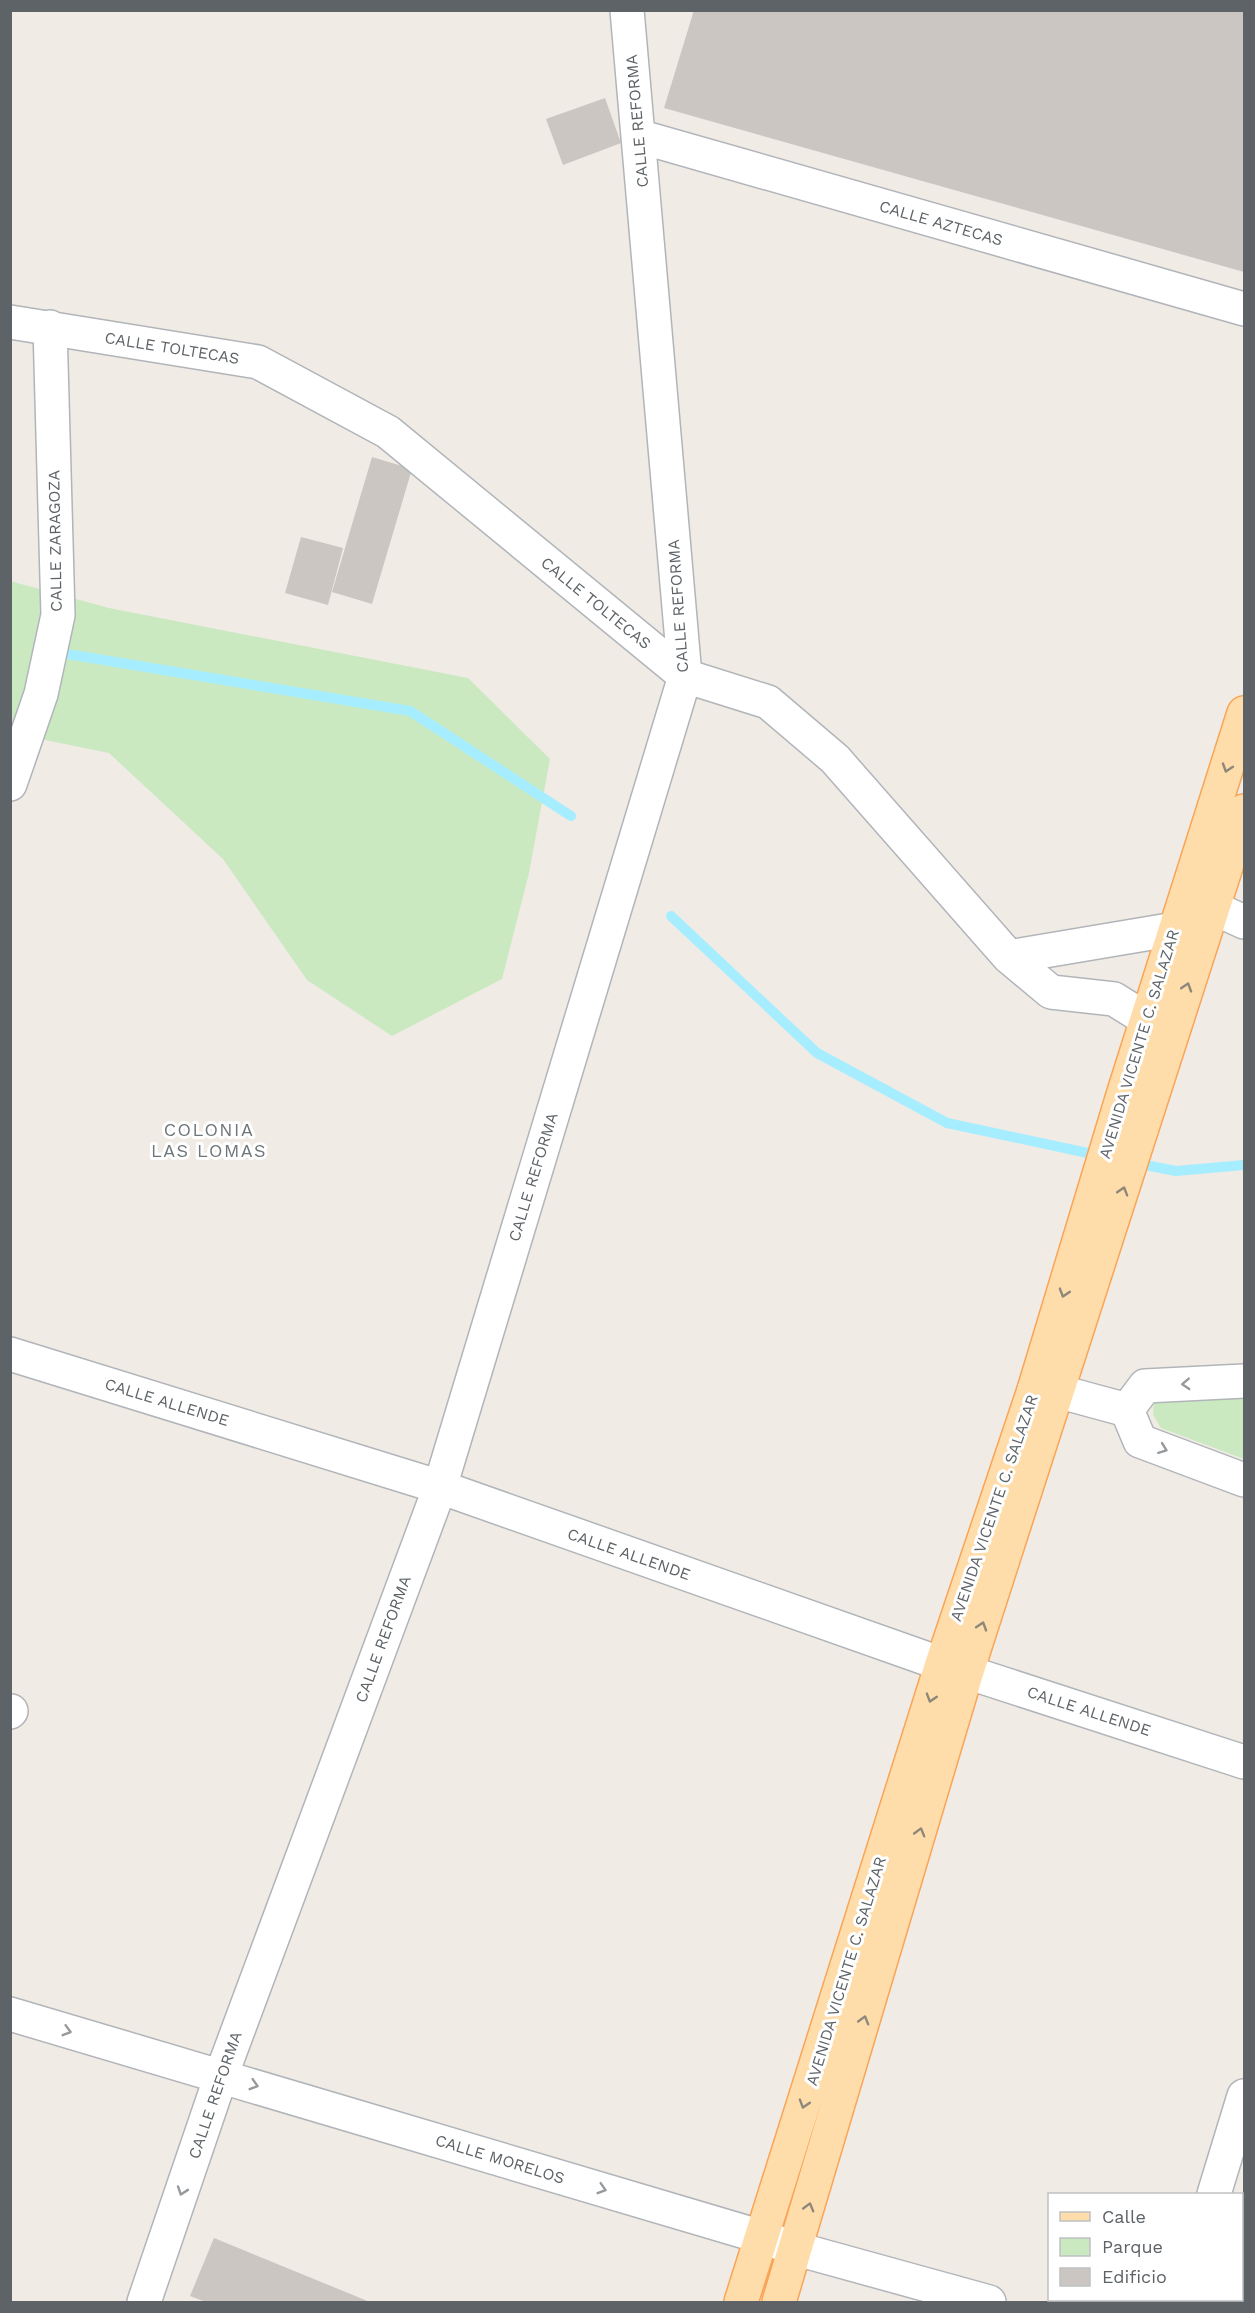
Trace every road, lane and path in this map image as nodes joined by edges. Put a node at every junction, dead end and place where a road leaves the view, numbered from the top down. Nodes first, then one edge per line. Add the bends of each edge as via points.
1 (634, 18) edge
2 (638, 136) junction
3 (1245, 309) edge
4 (10, 322) edge
5 (50, 327) junction
6 (685, 676) junction
7 (1245, 713) edge
8 (10, 784) edge
9 (1245, 811) edge
10 (1199, 901) junction
11 (1245, 922) edge
12 (1175, 929) junction
13 (1009, 957) junction
14 (1160, 1027) junction
15 (10, 1354) edge
16 (1245, 1381) edge
17 (1046, 1391) junction
18 (1126, 1410) junction
19 (1245, 1480) edge
20 (440, 1487) junction
21 (955, 1667) junction
22 (1245, 1762) edge
23 (10, 2014) edge
24 (221, 2076) junction
25 (1245, 2096) edge
26 (1214, 2193) edge
27 (762, 2237) junction
28 (797, 2249) junction
29 (144, 2302) edge
30 (741, 2302) edge
31 (779, 2302) edge
32 (989, 2302) edge

1 - 2 street, CALLE REFORMA
2 - 3 street, CALLE AZTECAS
2 - 6 street, CALLE REFORMA
4 - 5 street, CALLE TOLTECAS
5 - 6 street, CALLE TOLTECAS via 258,362 388,432
5 - 8 street, CALLE ZARAGOZA via 58,615 41,694
6 - 13 street, CALLE TOLTECAS via 768,702 835,759
6 - 20 street, CALLE REFORMA
7 -> 10 main road, AVENIDA VICENTE C. SALAZAR
9 - 10 main road, AVENIDA VICENTE C. SALAZAR
10 - 11 street
10 - 12 main road, AVENIDA VICENTE C. SALAZAR
14 -> 10 main road, AVENIDA VICENTE C. SALAZAR
12 - 13 street
12 - 14 main road, AVENIDA VICENTE C. SALAZAR
13 - 14 street, CALLE TOLTECAS via 1051,992 1114,999
14 - 17 main road, AVENIDA VICENTE C. SALAZAR
15 - 20 street, CALLE ALLENDE
16 -> 18 street via 1145,1386
17 - 18 street
17 - 21 main road, AVENIDA VICENTE C. SALAZAR
18 -> 19 street via 1140,1441
20 - 21 street, CALLE ALLENDE
20 - 24 street, CALLE REFORMA
21 - 22 street, CALLE ALLENDE
21 -> 27 main road, AVENIDA VICENTE C. SALAZAR
28 -> 21 main road, AVENIDA VICENTE C. SALAZAR
23 -> 24 street, CALLE MORELOS
24 -> 27 street, CALLE MORELOS
24 -> 29 street, CALLE REFORMA
25 - 26 street
27 - 28 street, CALLE MORELOS
27 - 30 main road, AVENIDA VICENTE C. SALAZAR
28 - 31 main road, AVENIDA VICENTE C. SALAZAR
28 - 32 street, CALLE MORELOS

